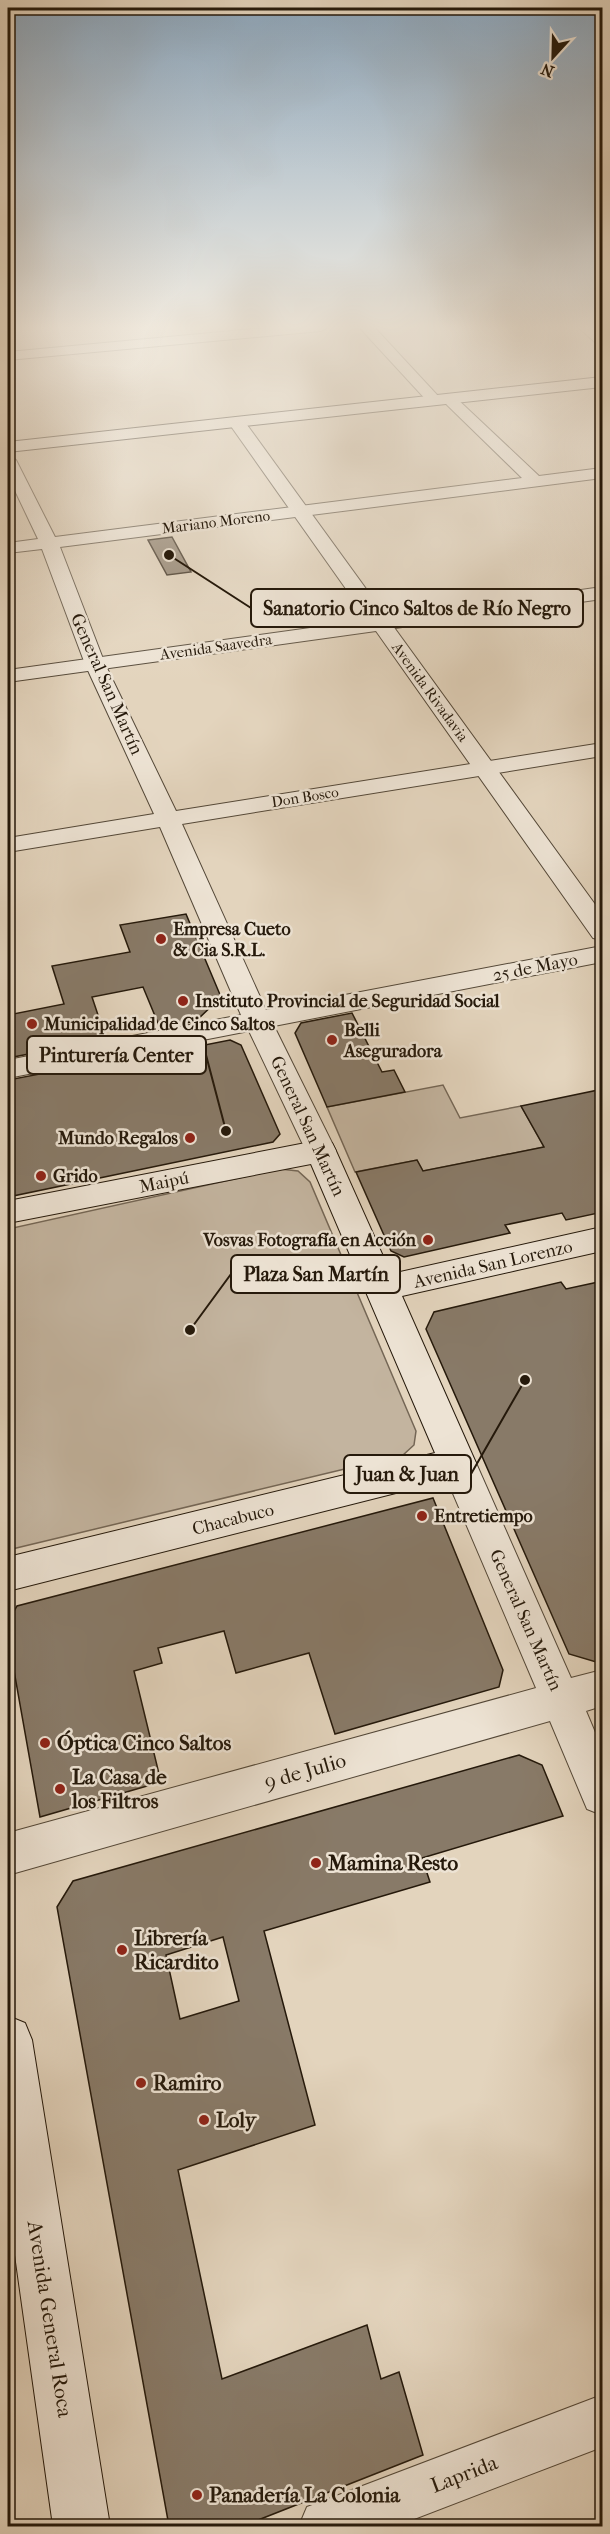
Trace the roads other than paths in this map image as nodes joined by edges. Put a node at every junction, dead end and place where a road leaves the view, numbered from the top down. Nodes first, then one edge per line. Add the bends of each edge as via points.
1 (24, 445) edge
2 (254, 445) edge
3 (494, 445) edge
4 (8, 447) edge
5 (8, 460) edge
6 (598, 478) edge
7 (536, 482) junction
8 (301, 512) junction
9 (49, 543) junction
10 (8, 548) edge
11 (603, 593) edge
12 (381, 624) junction
13 (95, 664) junction
14 (8, 676) edge
15 (603, 749) edge
16 (485, 768) junction
17 (168, 819) junction
18 (8, 845) edge
19 (603, 932) edge
20 (603, 954) edge
21 (258, 1020) junction
22 (8, 1069) edge
23 (321, 1151) junction
24 (8, 1212) edge
25 (603, 1239) edge
26 (383, 1288) junction
27 (458, 1463) junction
28 (8, 1574) edge
29 (603, 1688) edge
30 (561, 1700) junction
31 (603, 1795) edge
32 (8, 1854) edge
33 (8, 2040) edge
34 (603, 2421) edge
35 (82, 2526) edge
36 (326, 2526) edge

1 - 4 main road
2 - 8 main road, Avenida Rivadavia
3 - 7 street
5 - 9 street, General San Martín
6 - 7 street, Mariano Moreno
7 - 8 street, Mariano Moreno
8 - 9 street, Mariano Moreno
8 - 12 main road, Avenida Rivadavia
9 - 10 street, Mariano Moreno
9 - 13 street, General San Martín
11 - 12 street, Avenida Saavedra
12 - 13 main road, Avenida Saavedra
12 - 16 main road, Avenida Rivadavia
13 - 14 main road, Avenida Saavedra
13 - 17 street, General San Martín
15 - 16 street, Don Bosco
16 - 17 street, Don Bosco
16 - 19 main road, Avenida Rivadavia
17 - 18 street, Don Bosco
17 - 21 street, General San Martín
20 - 21 street, 25 de Mayo
21 - 22 street, 25 de Mayo
21 - 23 street, General San Martín
23 - 24 main road, Maipú
23 - 26 main road, General San Martín
25 - 26 main road, Avenida San Lorenzo
26 - 27 main road, General San Martín
27 - 28 main road, Chacabuco
27 - 30 street, General San Martín
29 - 30 street, 9 de Julio
30 - 31 street, General San Martín
30 - 32 street, 9 de Julio
33 - 35 main road, Avenida General Roca
34 - 36 street, Laprida

